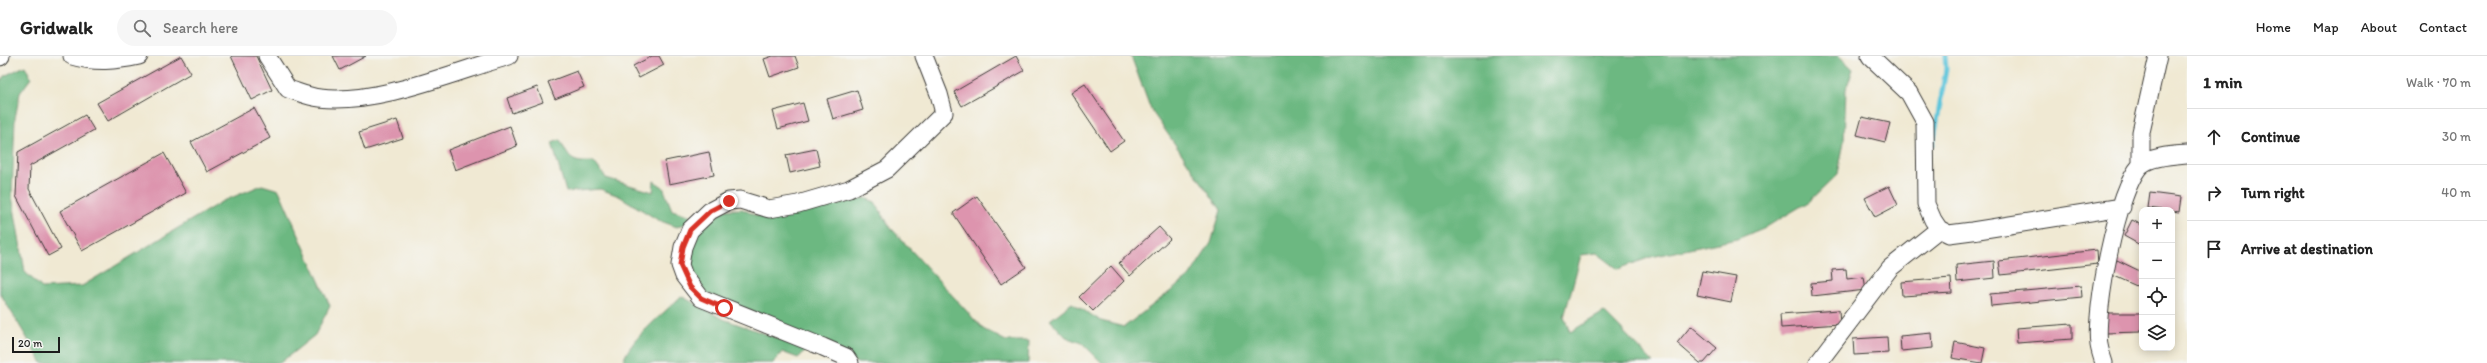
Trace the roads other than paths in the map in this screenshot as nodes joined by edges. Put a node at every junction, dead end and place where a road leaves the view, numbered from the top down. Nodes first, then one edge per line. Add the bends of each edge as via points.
1 (72, 56) edge
2 (139, 56) edge
3 (267, 56) edge
4 (509, 56) edge
5 (924, 56) edge
6 (1870, 56) edge
7 (2158, 56) edge
8 (2187, 154) edge
9 (2141, 166) junction
10 (2122, 207) junction
11 (1939, 229) junction
12 (850, 363) edge
13 (1818, 363) edge
14 (2104, 363) edge

1 - 2 street via 87,61 110,61
3 - 4 street via 288,88 319,98 354,99 399,90
5 - 12 street via 944,114 887,169 849,189 798,204 768,209 740,200 729,201 710,211 690,230 683,247 680,265 690,287 701,298 846,357
6 - 11 street via 1909,94 1925,122 1926,204
7 - 9 street via 2141,132
8 - 9 street via 2158,158
9 - 10 street via 2131,181
10 - 11 street via 1949,234
10 - 14 street via 2101,287 2099,346
11 - 13 street via 1890,268

